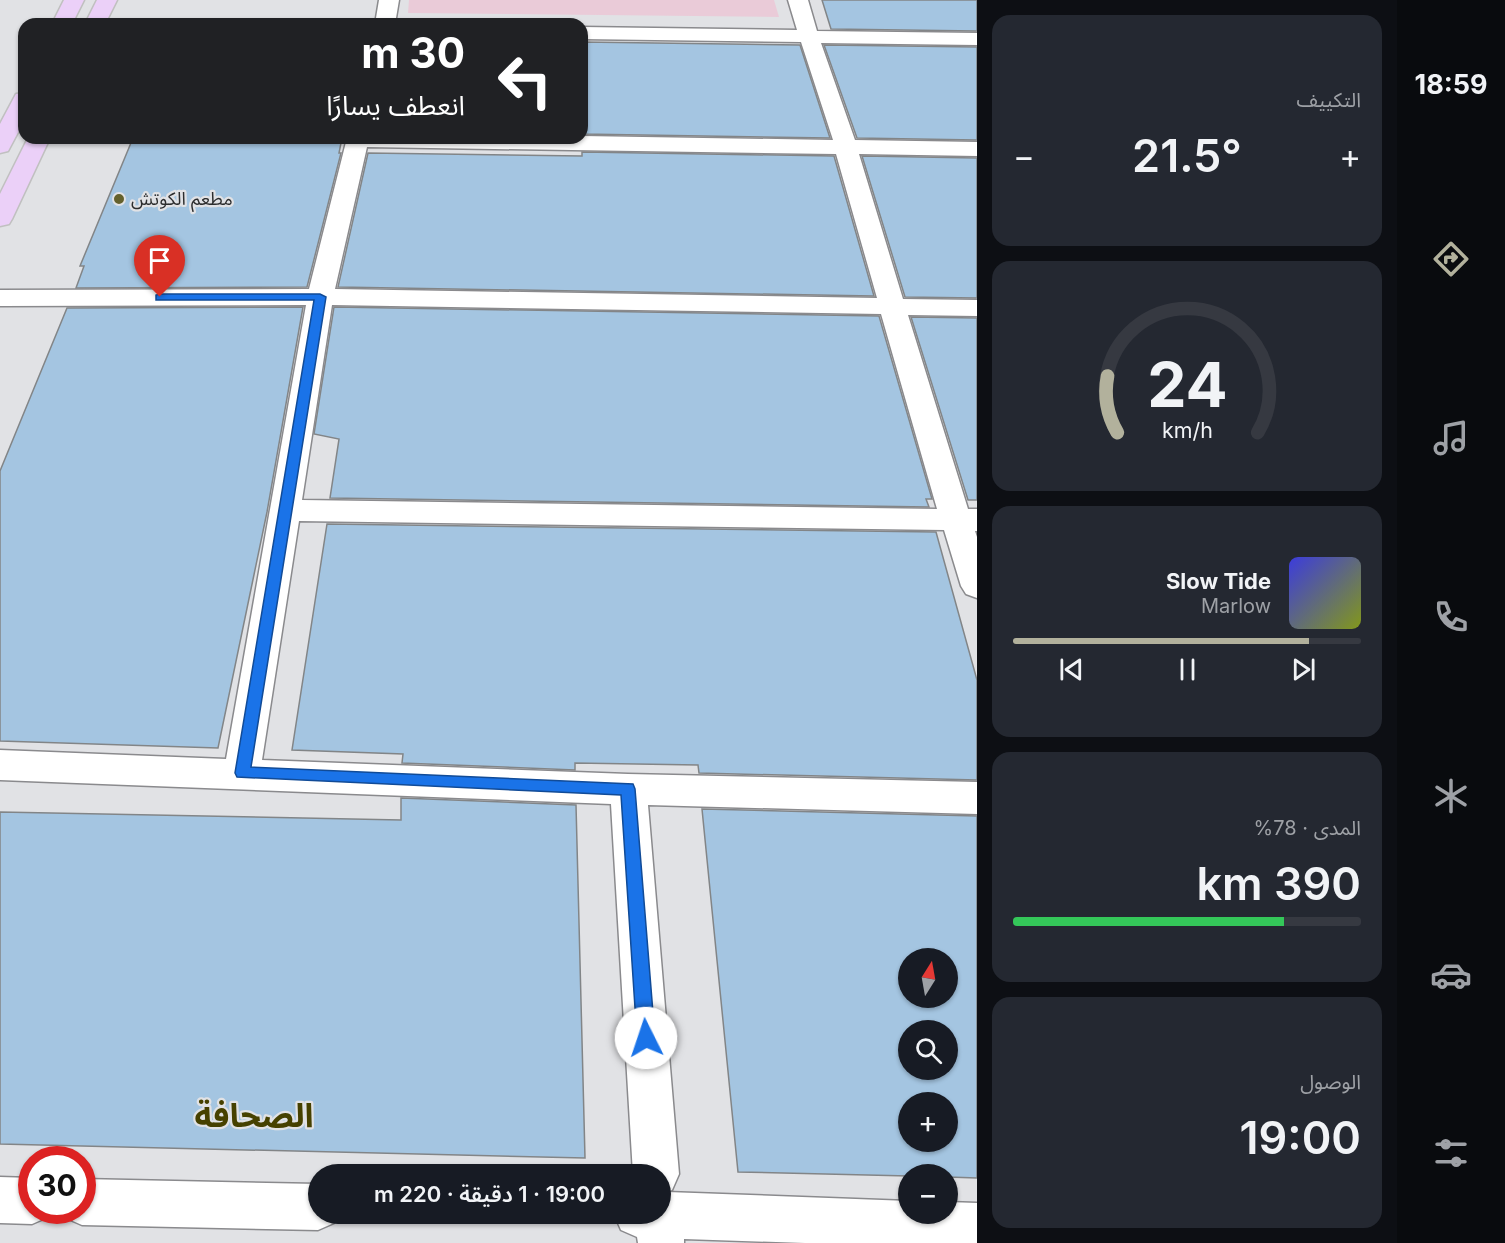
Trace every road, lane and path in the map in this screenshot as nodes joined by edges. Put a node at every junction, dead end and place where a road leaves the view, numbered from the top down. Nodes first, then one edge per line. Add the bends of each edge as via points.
1 (74, 0) edge
2 (106, 0) edge
3 (389, 0) edge
4 (798, 0) edge
5 (65, 18) edge
6 (98, 18) edge
7 (386, 18) edge
8 (588, 33) edge
9 (808, 36) junction
10 (977, 39) edge
11 (18, 111) edge
12 (588, 143) edge
13 (35, 144) edge
14 (357, 144) edge
15 (0, 146) edge
16 (846, 147) junction
17 (977, 149) edge
18 (5, 196) edge
19 (0, 219) edge
20 (320, 297) junction
21 (0, 298) edge
22 (892, 306) junction
23 (977, 308) edge
24 (285, 510) junction
25 (966, 520) edge
26 (977, 586) edge
27 (0, 765) edge
28 (242, 773) junction
29 (628, 789) junction
30 (977, 798) edge
31 (655, 1164) edge
32 (0, 1200) edge
33 (18, 1201) edge
34 (96, 1202) edge
35 (308, 1207) edge
36 (671, 1214) edge
37 (660, 1224) edge
38 (977, 1226) edge
39 (661, 1243) edge

1 - 5 main road
2 - 6 main road
3 - 7 street
4 - 9 street
8 - 9 street
9 - 10 street
9 - 16 street
11 - 15 main road
12 - 16 street
13 - 18 main road
14 - 20 street
16 - 17 street
16 - 22 street
18 - 19 main road
20 - 21 street
20 - 22 street
20 - 24 street
22 - 23 street
22 - 25 street
24 - 25 street
24 - 28 street
25 - 26 street
27 - 28 street
28 - 29 street
29 - 30 street
29 - 31 street
32 - 33 street
34 - 35 street
36 - 38 street
37 - 39 street

